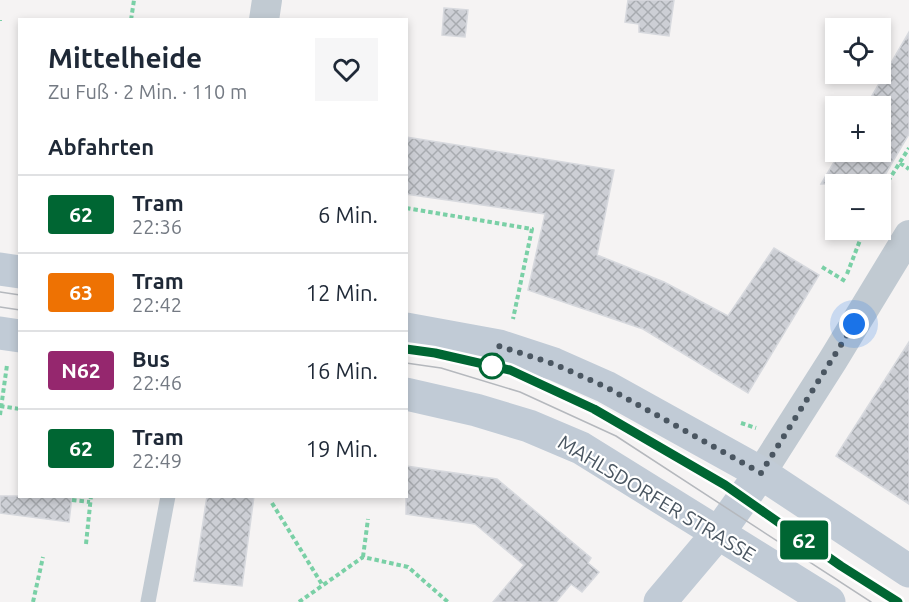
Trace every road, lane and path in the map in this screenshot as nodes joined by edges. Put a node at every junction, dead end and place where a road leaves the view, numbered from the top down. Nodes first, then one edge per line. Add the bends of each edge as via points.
1 (134, 0) edge
2 (267, 0) edge
3 (131, 18) edge
4 (264, 18) edge
5 (909, 148) edge
6 (900, 163) junction
7 (909, 169) edge
8 (891, 177) edge
9 (408, 208) edge
10 (909, 234) edge
11 (860, 240) edge
12 (822, 267) dead end
13 (0, 269) edge
14 (18, 272) edge
15 (512, 323) dead end
16 (408, 329) edge
17 (0, 333) edge
18 (13, 351) edge
19 (408, 393) edge
20 (1, 406) edge
21 (18, 409) edge
22 (0, 415) edge
23 (761, 473) junction
24 (91, 498) edge
25 (168, 498) edge
26 (72, 500) dead end
27 (90, 502) junction
28 (272, 503) dead end
29 (368, 519) dead end
30 (719, 532) junction
31 (86, 544) dead end
32 (43, 557) dead end
33 (363, 557) junction
34 (909, 571) edge
35 (323, 586) junction
36 (33, 602) edge
37 (148, 602) edge
38 (299, 602) edge
39 (448, 602) edge
40 (660, 602) edge
41 (829, 602) edge

1 - 3 path
2 - 4 street
5 - 6 path
6 - 7 path
6 - 8 path
9 - 15 path via 532,229
10 - 23 street
11 - 12 path via 845,281
13 - 14 main road
16 - 23 main road via 499,346 554,364 606,387
17 - 18 main road
18 - 20 path
19 - 30 main road, MAHLSDORFER STRASSE via 518,422 581,448
20 - 21 path
20 - 22 path
23 - 30 main road
23 - 34 main road
24 - 27 path
25 - 37 lane
26 - 27 path
27 - 31 path
28 - 35 path
29 - 33 path
30 - 40 main road
30 - 41 main road, MAHLSDORFER STRASSE
32 - 36 path
33 - 35 path
33 - 39 path via 408,567
35 - 38 path

